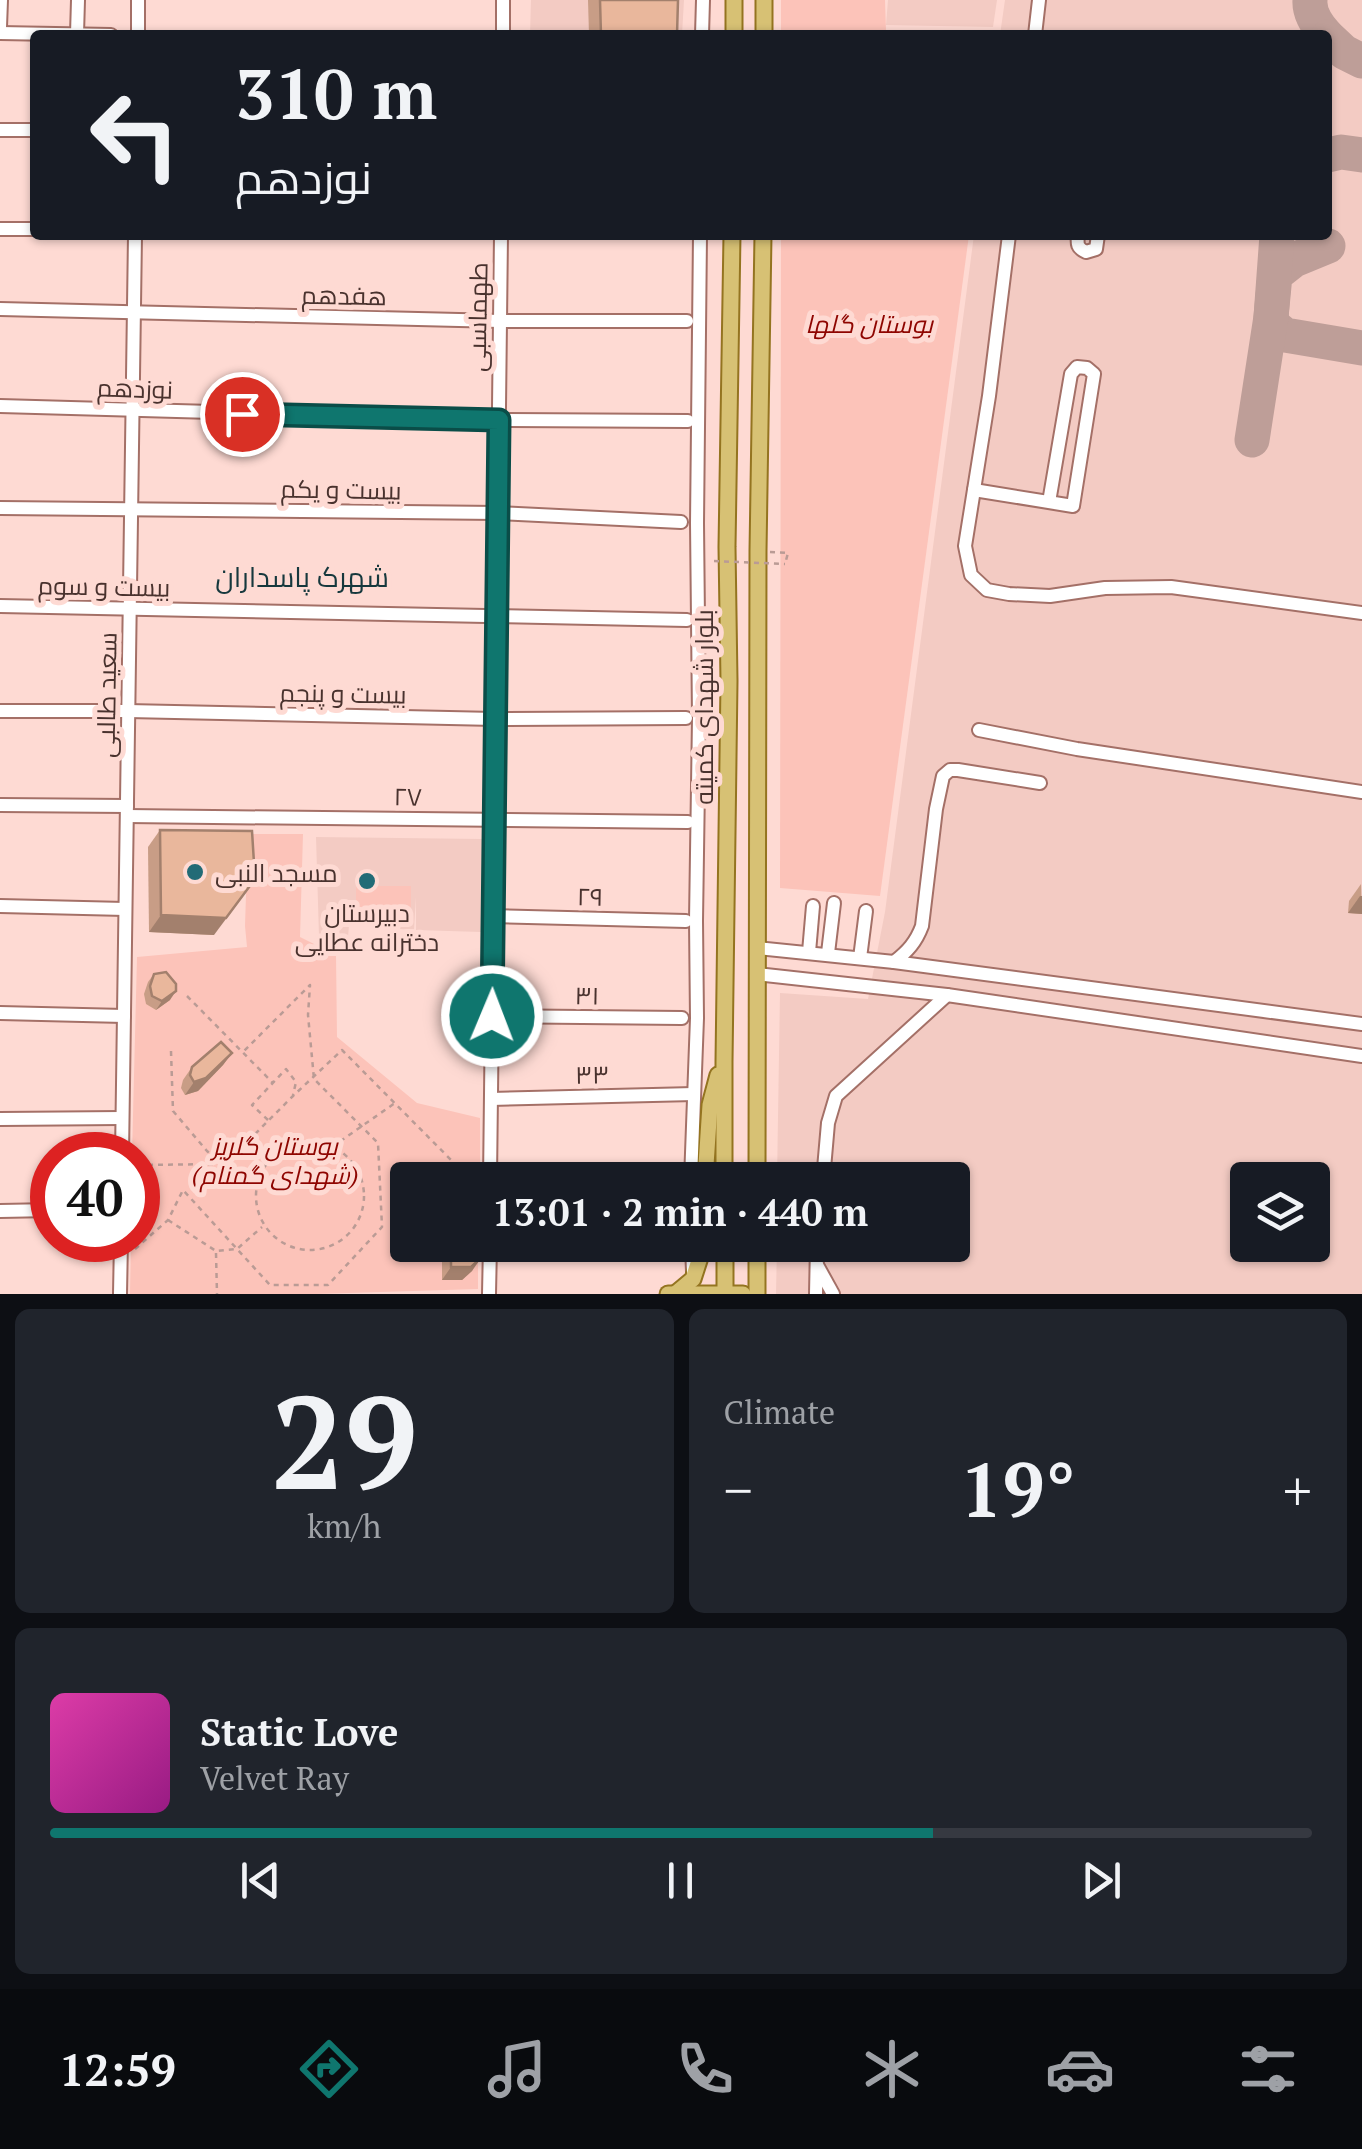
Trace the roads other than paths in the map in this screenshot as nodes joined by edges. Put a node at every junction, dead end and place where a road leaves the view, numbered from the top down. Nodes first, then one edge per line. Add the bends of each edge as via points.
1 (1, 0) edge
2 (78, 0) edge
3 (138, 0) edge
4 (503, 0) edge
5 (703, 0) edge
6 (734, 0) edge
7 (764, 0) edge
8 (1039, 0) edge
9 (0, 30) edge
10 (77, 30) edge
11 (138, 30) edge
12 (503, 30) edge
13 (702, 30) edge
14 (734, 30) edge
15 (764, 30) edge
16 (1036, 30) edge
17 (30, 32) edge
18 (0, 130) edge
19 (30, 130) edge
20 (0, 229) edge
21 (30, 229) edge
22 (135, 240) edge
23 (501, 240) edge
24 (700, 240) edge
25 (732, 240) edge
26 (763, 240) edge
27 (1008, 240) edge
28 (1077, 240) edge
29 (1097, 240) edge
30 (0, 309) edge
31 (134, 314) junction
32 (500, 320) junction
33 (687, 321) dead end
34 (0, 406) edge
35 (132, 411) junction
36 (499, 420) junction
37 (688, 421) dead end
38 (974, 490) junction
39 (1049, 502) junction
40 (0, 508) edge
41 (131, 509) junction
42 (498, 513) junction
43 (681, 522) dead end
44 (0, 606) edge
45 (130, 609) junction
46 (1362, 614) edge
47 (496, 617) junction
48 (688, 620) dead end
49 (0, 711) edge
50 (128, 711) junction
51 (686, 718) dead end
52 (496, 719) junction
53 (979, 730) dead end
54 (1040, 783) dead end
55 (1362, 792) edge
56 (0, 805) edge
57 (127, 811) junction
58 (494, 820) junction
59 (688, 822) dead end
60 (834, 903) dead end
61 (0, 906) edge
62 (813, 906) dead end
63 (125, 909) junction
64 (866, 911) dead end
65 (493, 916) junction
66 (686, 921) dead end
67 (757, 948) junction
68 (809, 952) junction
69 (828, 953) junction
70 (860, 958) junction
71 (894, 962) junction
72 (756, 974) junction
73 (947, 995) junction
74 (0, 1013) edge
75 (124, 1016) junction
76 (492, 1016) junction
77 (682, 1018) dead end
78 (1362, 1024) edge
79 (1362, 1056) edge
80 (724, 1062) junction
81 (694, 1094) junction
82 (491, 1099) junction
83 (122, 1118) junction
84 (0, 1119) edge
85 (122, 1132) edge
86 (486, 1162) edge
87 (692, 1162) edge
88 (706, 1162) edge
89 (724, 1162) edge
90 (757, 1162) edge
91 (825, 1162) edge
92 (30, 1210) edge
93 (0, 1211) edge
94 (120, 1262) edge
95 (490, 1262) edge
96 (692, 1262) edge
97 (698, 1262) edge
98 (725, 1262) edge
99 (757, 1262) edge
100 (815, 1262) edge
101 (816, 1262) edge
102 (693, 1279) junction
103 (725, 1293) edge
104 (120, 1294) edge
105 (489, 1294) edge
106 (672, 1294) edge
107 (743, 1294) edge
108 (757, 1294) edge
109 (816, 1294) edge
110 (832, 1294) edge

1 - 9 street
2 - 10 street
3 - 11 street
4 - 12 street
5 - 13 street
6 - 14 main road
7 - 15 main road
8 - 16 street
9 - 17 street
18 - 19 street
20 - 21 street
22 - 31 street, سعید طالبی
23 - 32 street, طهماسبی
24 - 81 street
25 - 80 main road, بلوار شهدای کمیته
26 - 67 main road
27 - 38 street
28 - 29 street via 1086,252 1096,249
30 - 31 street, هفدهم
31 - 32 street, هفدهم
31 - 35 street, سعید طالبی
32 - 33 street, هفدهم
32 - 36 street, طهماسبی
34 - 35 street, نوزدهم
35 - 36 street, نوزدهم
35 - 41 street, سعید طالبی
36 - 37 street, نوزدهم
36 - 42 street, طهماسبی
38 - 39 street
38 - 46 street via 966,546 971,575 987,590 1050,596 1171,587
39 - 39 street via 1071,374 1086,368 1094,374 1073,506
40 - 41 street, بیست و یکم
41 - 42 street, بیست و یکم
41 - 45 street, سعید طالبی
42 - 43 street, بیست و یکم
42 - 47 street, طهماسبی
44 - 45 street, بیست و سوم
45 - 47 street, بیست و سوم
45 - 50 street, سعید طالبی
47 - 48 street, بیست و سوم
47 - 52 street, طهماسبی
49 - 50 street, بیست و پنجم
50 - 52 street, بیست و پنجم
50 - 57 street, سعید طالبی
51 - 52 street, بیست و پنجم
52 - 58 street, طهماسبی
53 - 55 street
54 - 71 street via 958,770 943,776 922,926
56 - 57 street, ۲۷
57 - 58 street, ۲۷
57 - 63 street, سعید طالبی
58 - 59 street, ۲۷
58 - 65 street, طهماسبی
60 - 69 street
61 - 63 street
62 - 68 street
63 - 75 street, سعید طالبی
64 - 70 street
65 - 66 street, ۲۹
65 - 76 street, طهماسبی
67 - 68 street
67 - 72 main road
68 - 69 street
69 - 70 street
70 - 71 street
71 - 78 street
72 - 73 street
72 - 90 main road
73 - 79 street
73 - 91 street via 836,1096
74 - 75 street
75 - 83 street, سعید طالبی
76 - 77 street, ۳۱
76 - 82 street, طهماسبی
80 - 88 main road via 710,1105
80 - 89 main road, بلوار شهدای کمیته
81 - 82 street, ۳۳
81 - 87 street
82 - 86 street, طهماسبی
83 - 84 street
83 - 85 street, سعید طالبی
92 - 93 street
94 - 104 street
95 - 105 street
96 - 102 street
97 - 102 main road
98 - 103 main road
99 - 108 main road
100 - 109 street
101 - 110 street
102 - 106 main road
103 - 106 main road
103 - 107 main road

